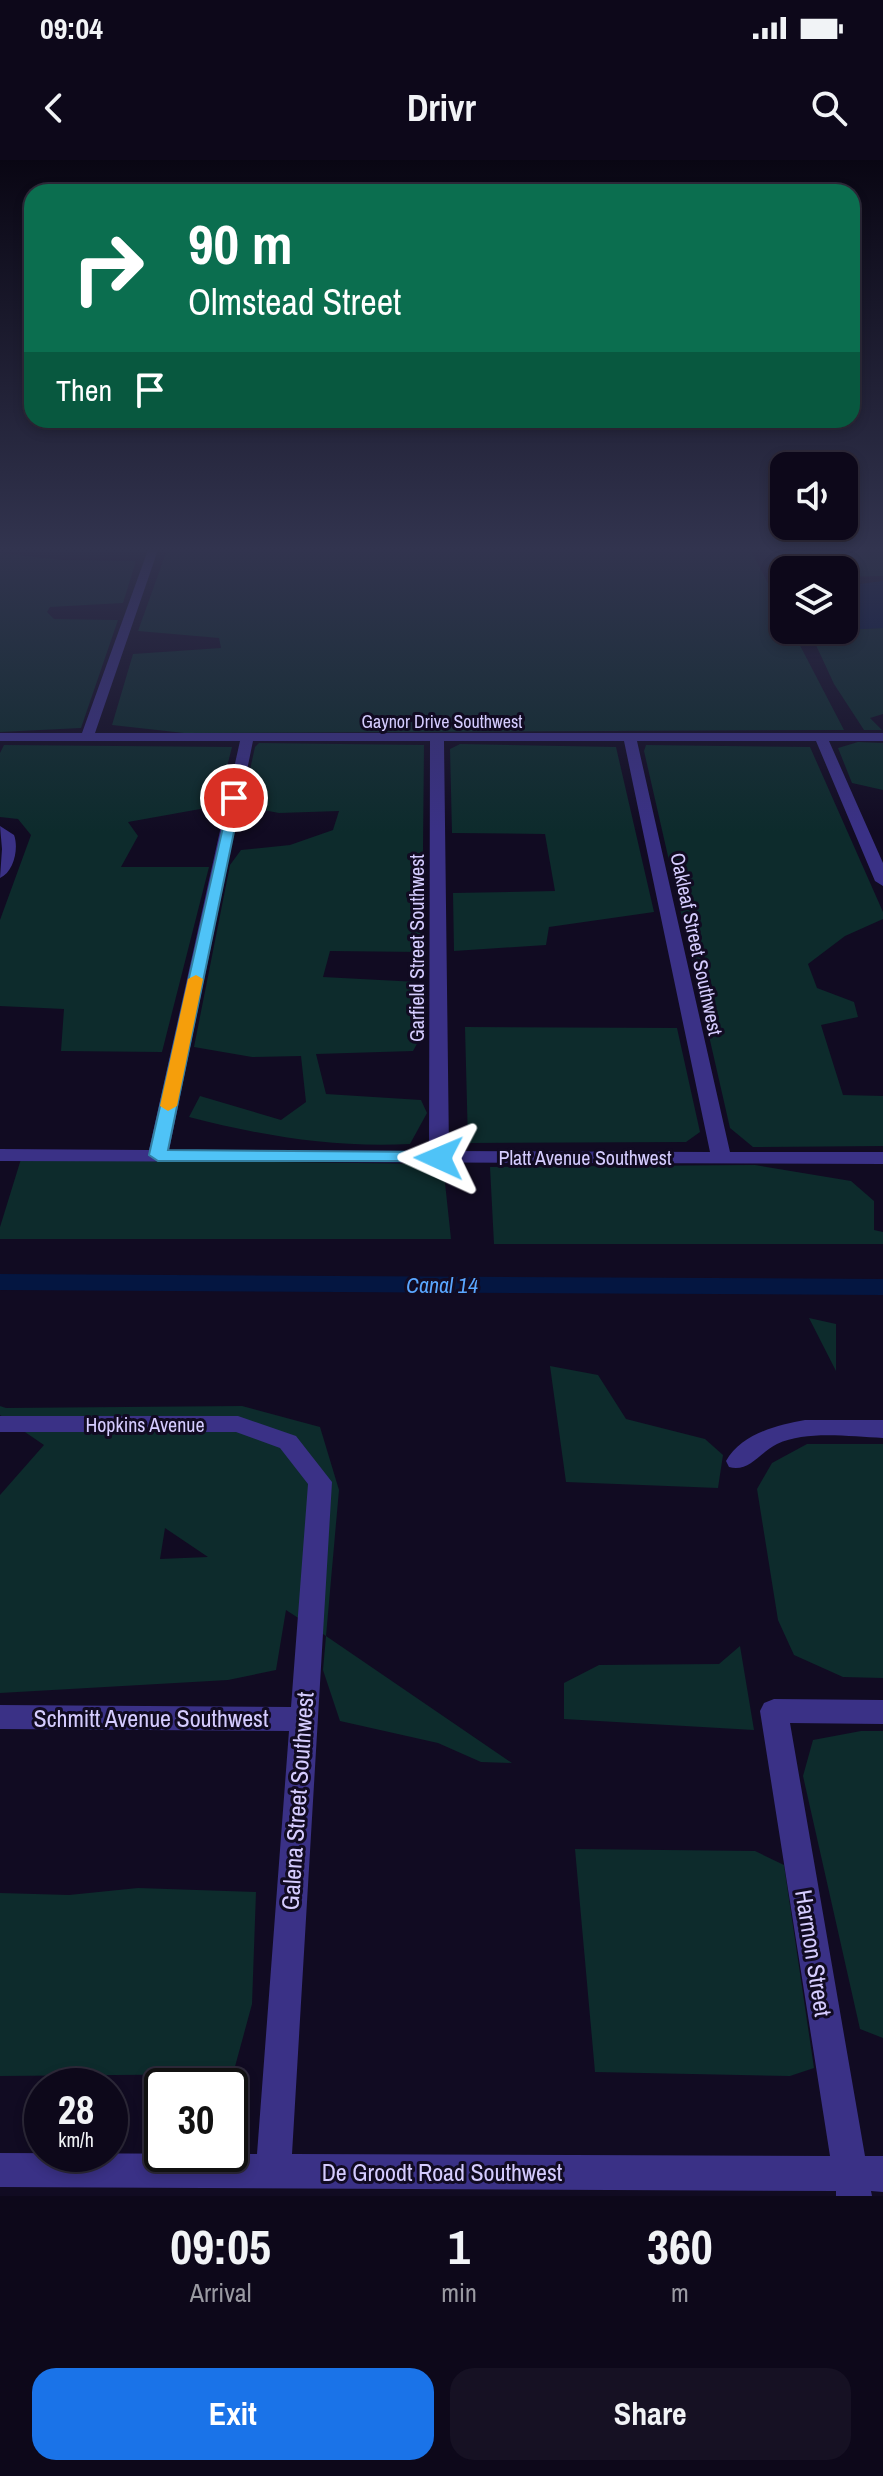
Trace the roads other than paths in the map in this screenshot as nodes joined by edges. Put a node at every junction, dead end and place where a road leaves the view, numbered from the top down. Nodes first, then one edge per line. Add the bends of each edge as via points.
1 (120, 642) edge
2 (0, 737) edge
3 (87, 737) junction
4 (883, 737) edge
5 (821, 738) junction
6 (247, 739) junction
7 (437, 739) junction
8 (630, 739) junction
9 (0, 830) edge
10 (0, 873) edge
11 (883, 881) edge
12 (0, 1155) edge
13 (158, 1155) junction
14 (721, 1157) junction
15 (439, 1158) junction
16 (883, 1158) edge
17 (0, 1424) edge
18 (883, 1429) edge
19 (288, 1442) joint
20 (738, 1461) dead end
21 (883, 1712) edge
22 (0, 1717) edge
23 (302, 1719) junction
24 (0, 2170) edge
25 (273, 2171) junction
26 (862, 2181) edge

1 - 3 street
2 - 3 street, Gaynor Drive Southwest
3 - 6 street, Gaynor Drive Southwest
4 - 5 street, Gaynor Drive Southwest
5 - 8 street, Gaynor Drive Southwest
5 - 11 street
6 - 7 street, Gaynor Drive Southwest
6 - 13 street
7 - 8 street, Gaynor Drive Southwest
7 - 15 street, Garfield Street Southwest
8 - 14 street, Oakleaf Street Southwest
9 - 10 street via 9,838 10,849
12 - 13 street, Platt Avenue Southwest
13 - 15 street, Platt Avenue Southwest
14 - 15 street, Platt Avenue Southwest
14 - 16 street, Platt Avenue Southwest
17 - 19 street, Hopkins Avenue via 238,1424
18 - 20 street via 773,1434
19 - 23 street, Galena Street Southwest via 320,1482
21 - 26 street, Harmon Street via 774,1711
22 - 23 street, Schmitt Avenue Southwest
23 - 25 street, Galena Street Southwest
24 - 25 street, De Groodt Road Southwest
25 - 26 street, De Groodt Road Southwest

